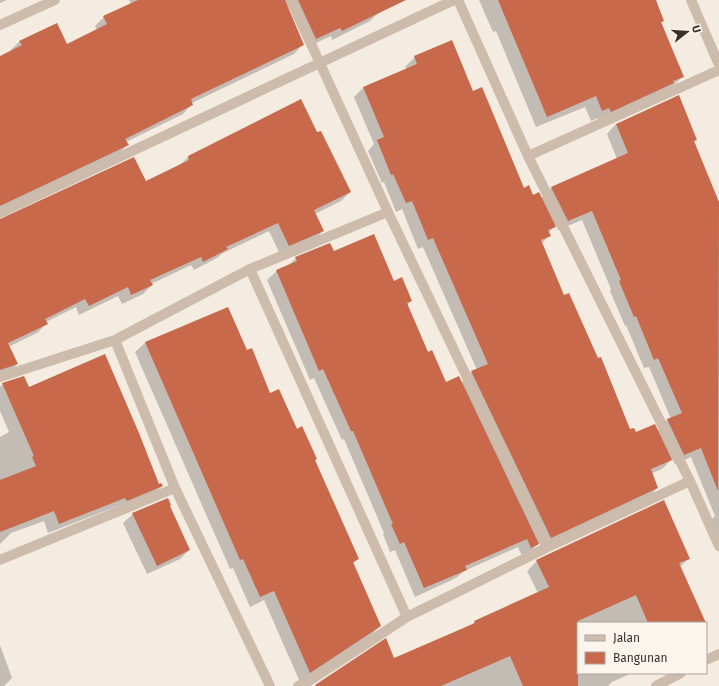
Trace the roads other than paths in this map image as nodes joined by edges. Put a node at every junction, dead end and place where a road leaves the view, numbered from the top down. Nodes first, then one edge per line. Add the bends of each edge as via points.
1 (56, 0) edge
2 (291, 0) edge
3 (454, 0) edge
4 (458, 0) edge
5 (691, 0) edge
6 (0, 25) edge
7 (321, 63) junction
8 (719, 65) edge
9 (719, 70) edge
10 (528, 156) junction
11 (388, 212) junction
12 (0, 213) edge
13 (250, 269) junction
14 (115, 340) junction
15 (0, 376) edge
16 (690, 481) junction
17 (175, 488) junction
18 (719, 546) edge
19 (548, 547) junction
20 (0, 560) edge
21 (406, 617) junction
22 (719, 654) edge
23 (707, 660) edge
24 (679, 674) edge
25 (270, 686) edge
26 (298, 686) edge
27 (656, 686) edge

1 - 6 street
2 - 7 street
3 - 7 street
4 - 10 street
5 - 8 street
7 - 11 street
7 - 12 street
9 - 10 street
10 - 16 street
11 - 13 street
11 - 19 street
13 - 14 street
13 - 21 street
14 - 15 street
14 - 17 street
16 - 18 street
16 - 19 street
17 - 20 street
17 - 25 street
19 - 21 street
21 - 26 street
22 - 23 street
24 - 27 street

